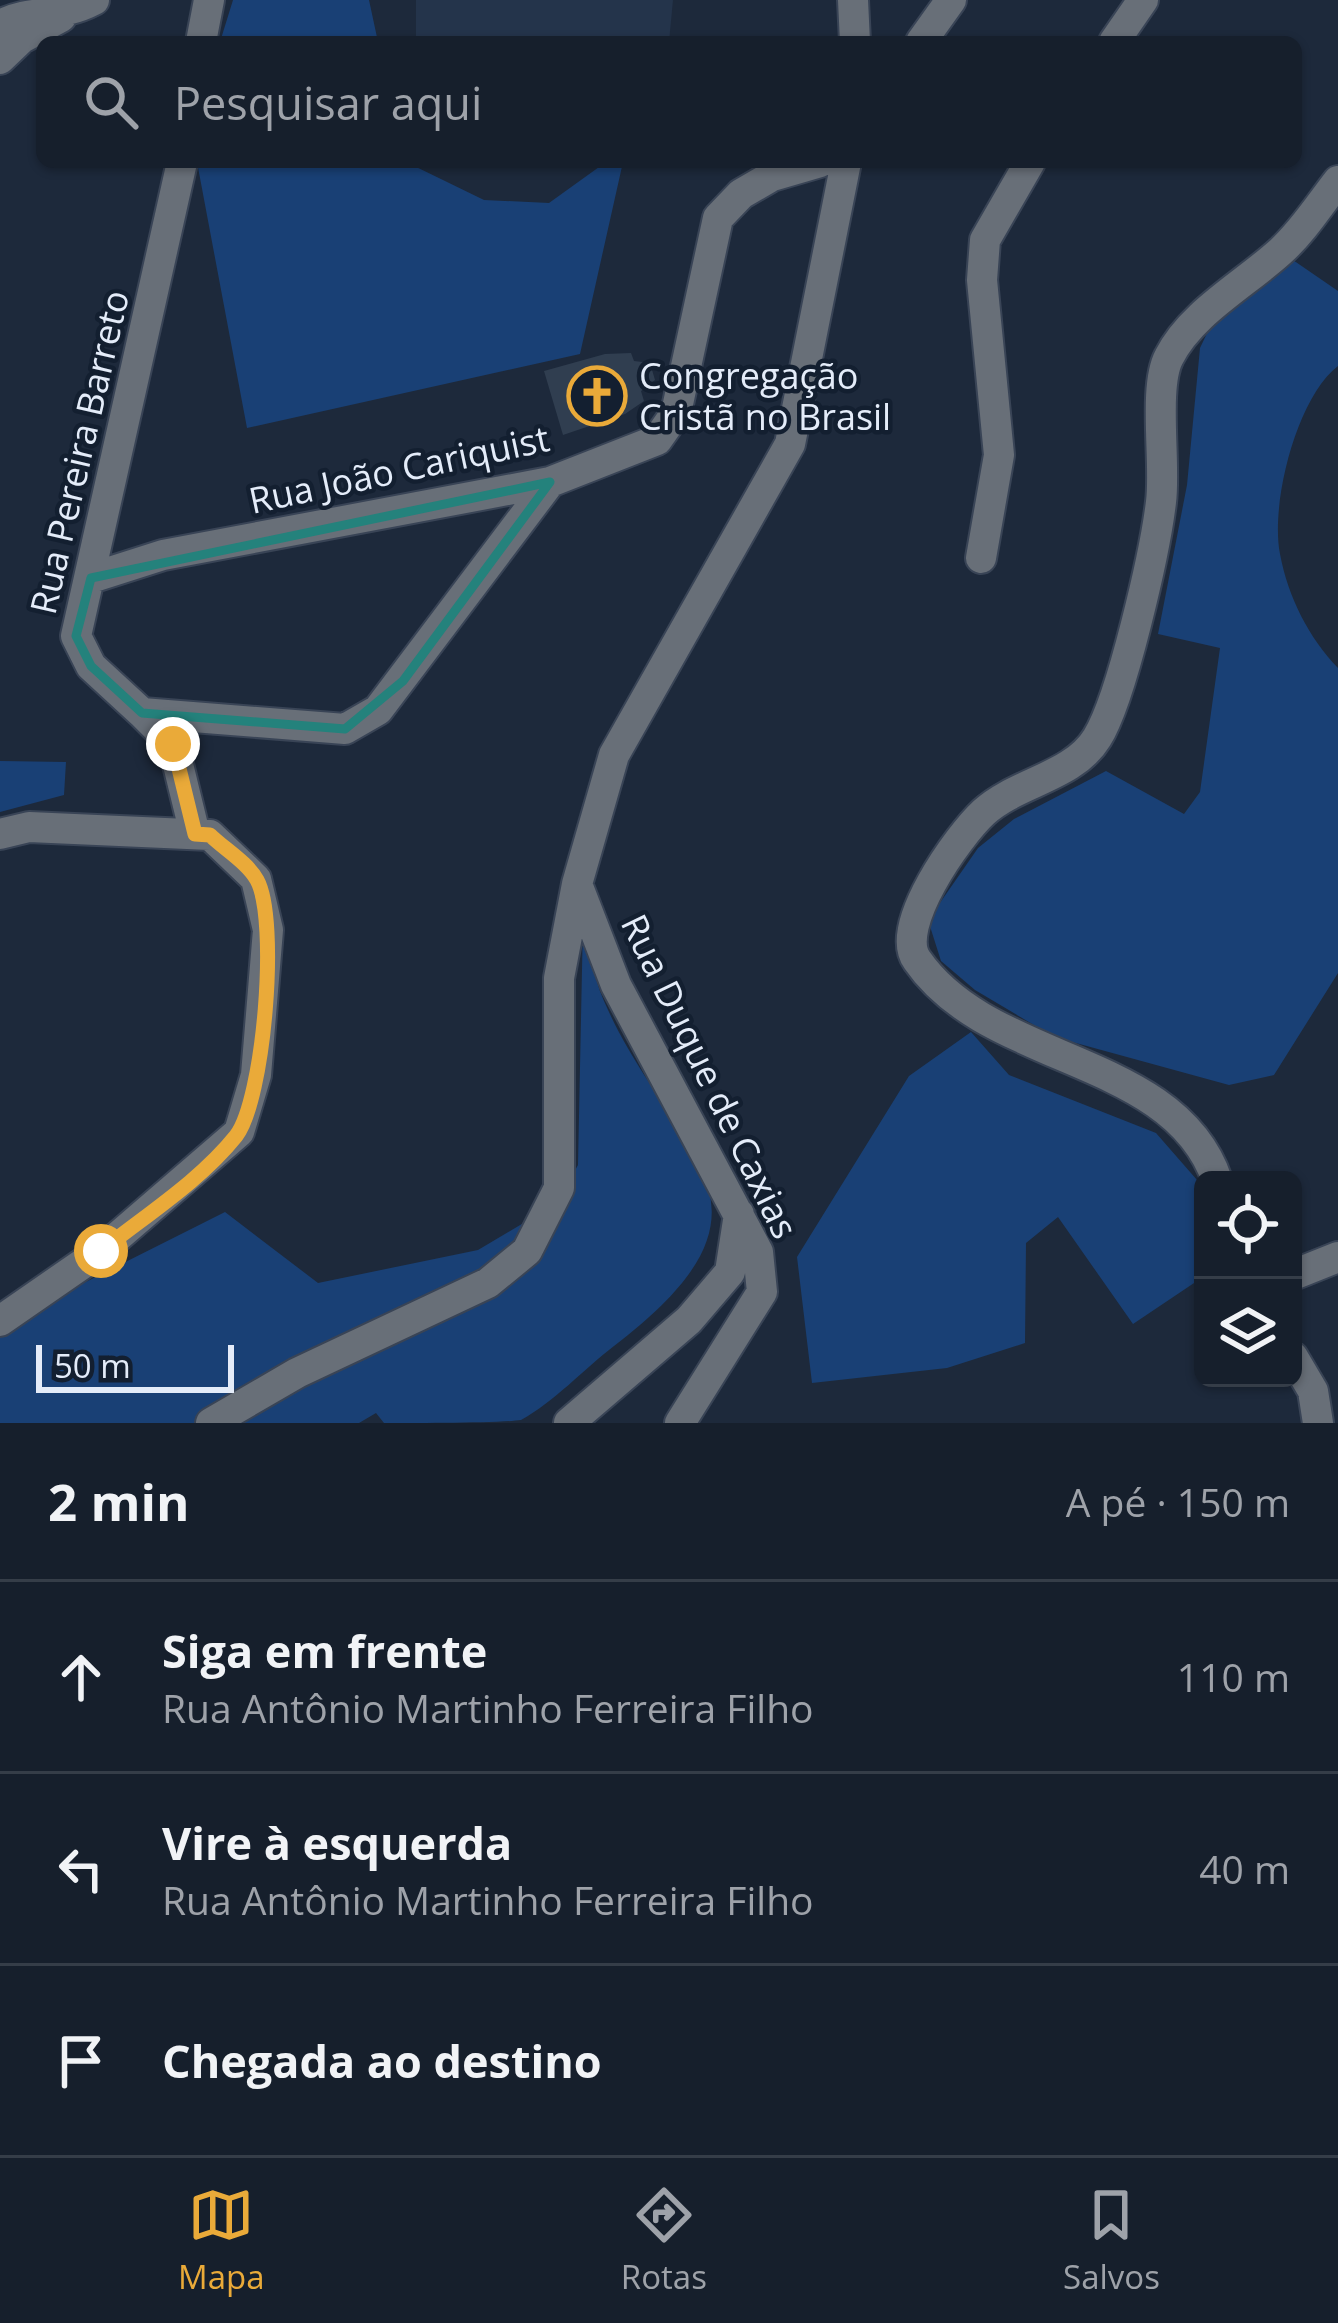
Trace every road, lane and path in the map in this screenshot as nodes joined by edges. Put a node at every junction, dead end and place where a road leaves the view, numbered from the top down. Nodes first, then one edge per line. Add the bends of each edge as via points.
1 (209, 0) edge
2 (854, 0) edge
3 (951, 0) edge
4 (1143, 0) edge
5 (80, 7) edge
6 (0, 25) edge
7 (202, 36) edge
8 (855, 36) edge
9 (925, 36) edge
10 (1118, 36) edge
11 (0, 59) edge
12 (181, 168) edge
13 (799, 168) edge
14 (845, 168) edge
15 (1027, 168) edge
16 (1338, 181) edge
17 (550, 482) junction
18 (981, 558) dead end
19 (91, 578) junction
20 (142, 712) junction
21 (0, 834) edge
22 (195, 834) junction
23 (577, 884) junction
24 (1213, 1171) edge
25 (740, 1214) junction
26 (1338, 1257) edge
27 (1302, 1271) edge
28 (0, 1321) edge
29 (1302, 1372) edge
30 (211, 1423) edge
31 (569, 1423) edge
32 (680, 1423) edge
33 (1318, 1423) edge

1 - 7 street
2 - 8 street
3 - 9 street
4 - 10 street
5 - 6 street
5 - 11 street
12 - 19 street, Rua Pereira Barreto
13 - 17 street, Rua João Cariquist via 741,194 718,218 676,412 657,440
14 - 23 street via 790,444 614,755
15 - 18 street via 986,240 982,280 999,455
16 - 24 street via 1285,248 1184,333 1166,361 1161,502 1111,716 1090,750 986,810 908,932 915,958 982,1016 1166,1105 1195,1134
17 - 19 street, Rua João Cariquist via 164,555
17 - 20 street via 403,681 361,720 345,729
19 - 20 street, Rua Pereira Barreto via 76,636 91,666
20 - 22 street via 173,744
21 - 22 street via 29,827
22 - 28 street via 210,835 256,879 268,930 256,1076 239,1132 101,1251
23 - 25 street, Rua Duque de Caxias via 616,985
23 - 30 street via 559,978 560,1188 527,1251 488,1283
25 - 31 street via 730,1272 688,1320
25 - 32 street, Rua Duque de Caxias via 758,1252 761,1292
26 - 27 street
29 - 33 street

